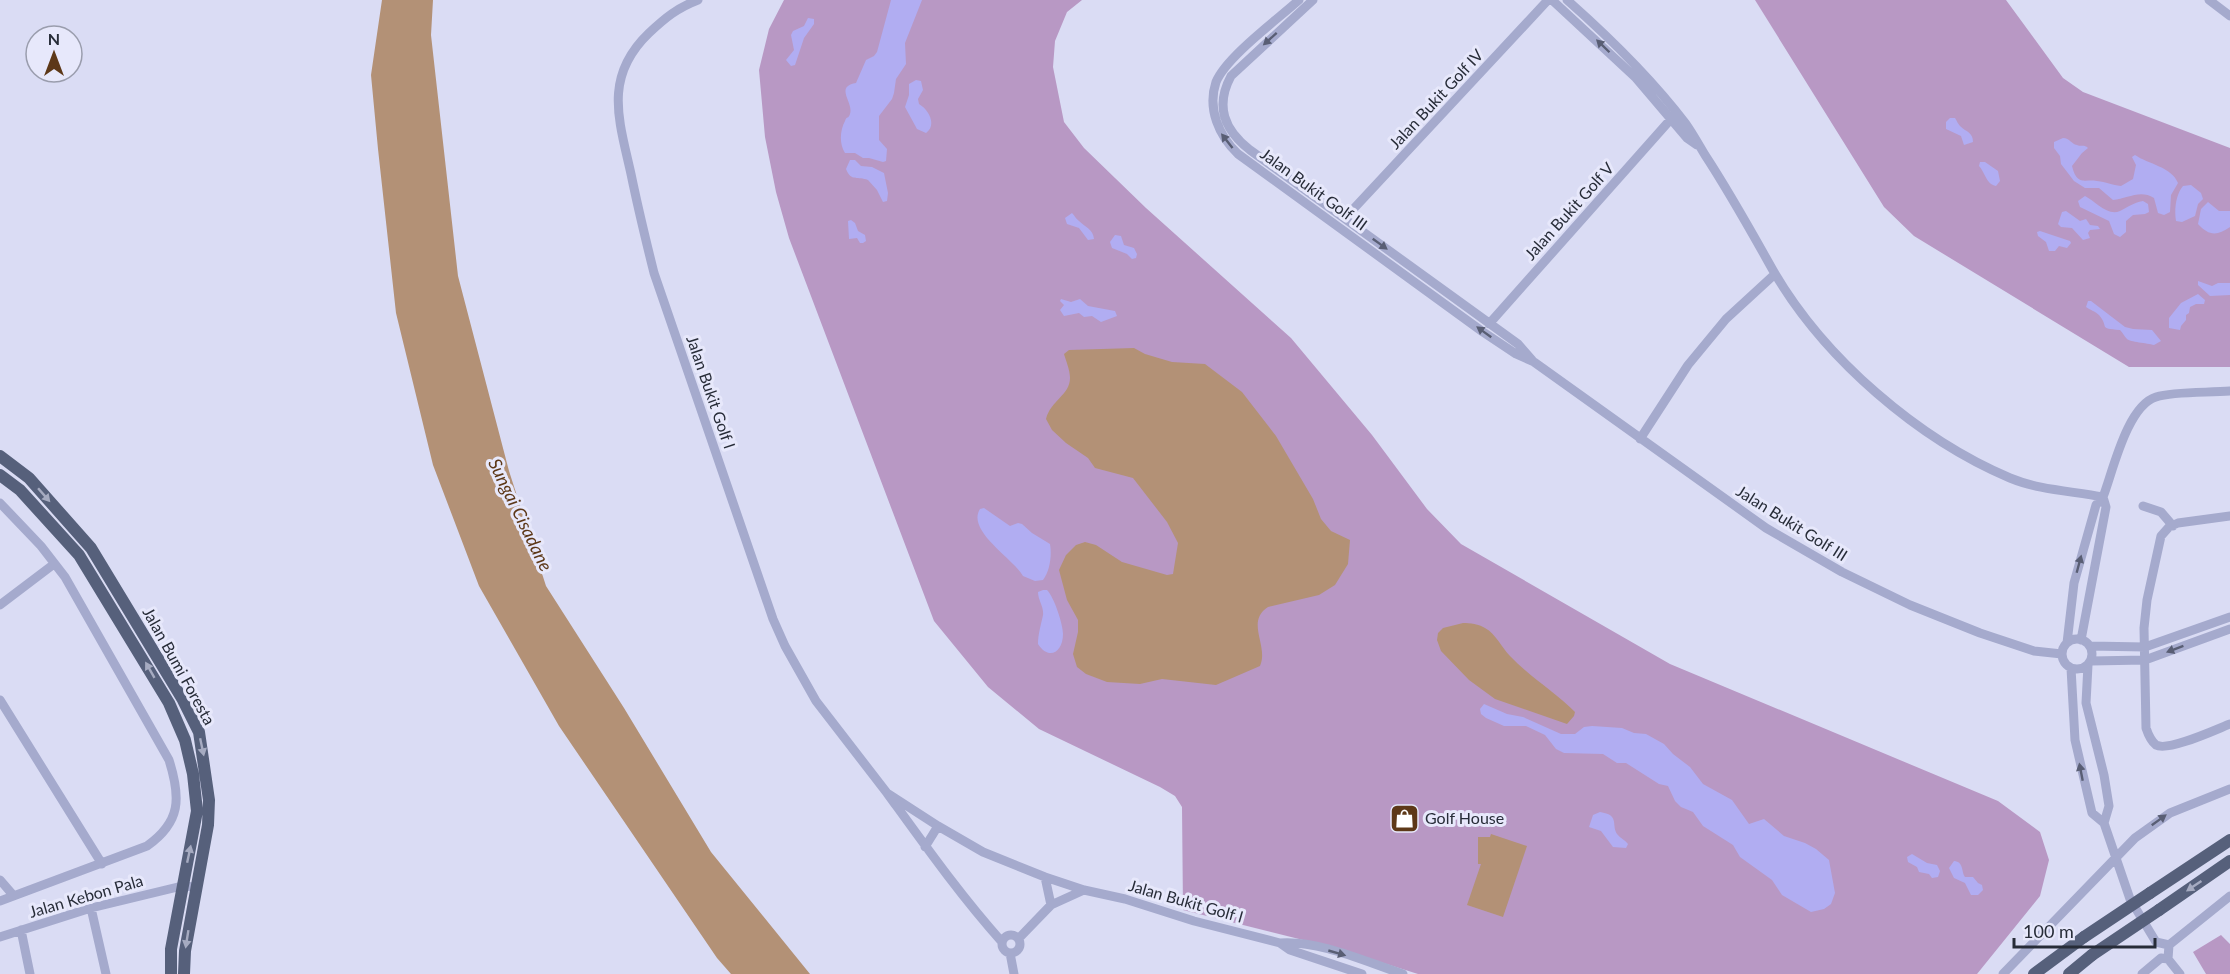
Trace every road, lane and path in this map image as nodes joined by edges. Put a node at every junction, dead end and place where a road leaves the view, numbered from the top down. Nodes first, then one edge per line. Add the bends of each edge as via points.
1 (698, 0) edge
2 (1299, 0) edge
3 (1313, 0) edge
4 (1550, 0) edge
5 (1567, 0) edge
6 (2209, 0) edge
7 (2230, 16) edge
8 (1671, 119) junction
9 (1701, 149) junction
10 (1345, 218) junction
11 (1775, 274) junction
12 (1489, 324) junction
13 (1533, 362) junction
14 (2230, 391) edge
15 (1640, 439) junction
16 (0, 456) edge
17 (0, 474) edge
18 (2103, 497) junction
19 (0, 503) edge
20 (2143, 506) dead end
21 (2230, 516) edge
22 (2173, 526) junction
23 (54, 564) junction
24 (0, 605) edge
25 (2230, 617) edge
26 (2230, 629) edge
27 (2081, 640) junction
28 (2067, 643) junction
29 (2090, 646) junction
30 (2145, 646) junction
31 (2062, 654) junction
32 (2145, 660) junction
33 (2089, 663) junction
34 (2071, 668) junction
35 (0, 700) edge
36 (2230, 724) edge
37 (2230, 789) edge
38 (887, 793) junction
39 (2104, 823) junction
40 (938, 826) junction
41 (2230, 840) edge
42 (925, 847) junction
43 (2115, 858) junction
44 (2230, 861) edge
45 (102, 864) junction
46 (1045, 877) junction
47 (0, 880) edge
48 (182, 886) junction
49 (195, 887) junction
50 (1084, 891) junction
51 (13, 895) junction
52 (2230, 896) edge
53 (0, 901) edge
54 (1051, 905) junction
55 (91, 908) junction
56 (21, 930) junction
57 (0, 937) edge
58 (1019, 938) junction
59 (1002, 942) junction
60 (1280, 943) junction
61 (2165, 945) junction
62 (1010, 953) junction
63 (2165, 959) junction
64 (30, 974) edge
65 (106, 974) edge
66 (171, 974) edge
67 (184, 974) edge
68 (1014, 974) edge
69 (1362, 974) edge
70 (1403, 974) edge
71 (2003, 974) edge
72 (2034, 974) edge
73 (2069, 974) edge
74 (2142, 974) edge
75 (2180, 974) edge

1 - 38 street, Jalan Bukit Golf I via 669,14 636,46 620,76 618,112 645,239 784,646 816,701
13 -> 2 street, Jalan Bukit Golf III via 1483,332 1239,154 1224,138 1216,123 1216,82 1236,56
3 -> 10 street, Jalan Bukit Golf III via 1237,69 1224,91 1223,108 1228,127 1242,143
8 -> 4 street via 1636,78
4 - 10 street, Jalan Bukit Golf IV
5 - 9 street via 1652,84
6 - 7 street
8 - 9 street
8 - 12 street, Jalan Bukit Golf V
9 - 11 street
10 -> 12 street, Jalan Bukit Golf III
11 - 15 street via 1726,319 1688,365
11 - 18 street via 1812,326 1848,367 1935,437 2011,478 2048,489
12 - 13 street, Jalan Bukit Golf III via 1518,344
13 - 15 street, Jalan Bukit Golf III
14 - 18 street via 2162,396 2146,402 2128,428
15 - 31 street, Jalan Bukit Golf III via 1766,528 1842,572 1980,633 2034,651
16 -> 49 main road, Jalan Bumi Foresta via 29,478 91,548 199,732 209,800
48 -> 17 main road, Jalan Bumi Foresta via 195,825 197,794 185,740 174,713 79,555 20,490
18 - 27 street via 2106,507
28 -> 18 street via 2074,583 2096,505
19 - 23 street
20 - 22 street via 2161,512
21 - 22 street
22 - 30 street via 2160,536 2147,600
23 - 24 street
23 - 45 street via 169,760 176,781 171,824 162,836
25 - 30 street
26 -> 32 street
27 - 28 street
27 - 29 street
28 - 31 street
29 - 30 street
29 - 33 street
30 - 32 street
31 - 34 street
32 - 33 street
32 - 36 street via 2146,728 2156,745 2176,744
33 - 34 street via 2083,668
33 - 39 street via 2086,704 2109,806
39 -> 34 street via 2092,813 2083,782 2075,740
35 - 45 street
43 -> 37 street via 2169,813
38 - 40 street, Jalan Bukit Golf I
38 - 42 street, Jalan Bukit Golf I
39 - 43 street
40 - 42 street
40 - 46 street, Jalan Bukit Golf I via 983,852
41 - 72 main road, bridge
42 - 59 street, Jalan Bukit Golf I
43 - 61 street via 2130,899 2156,942
43 - 71 street
44 -> 73 main road, bridge
45 - 51 street
46 - 50 street, Jalan Bukit Golf I
46 - 54 street
47 - 51 street
48 - 49 street, Jalan Kebon Pala
48 - 55 street, Jalan Kebon Pala
48 - 66 main road, Jalan Bumi Foresta
49 -> 67 main road, Jalan Bumi Foresta
50 - 54 street
50 - 60 street, Jalan Bukit Golf I via 1125,898
51 - 53 street
52 - 61 street
54 - 58 street
55 - 56 street, Jalan Kebon Pala
55 - 65 street
56 - 57 street, Jalan Kebon Pala
56 - 64 street
58 - 59 street via 1008,935
58 - 62 street via 1019,950
59 - 62 street
60 - 69 street, Jalan Bukit Golf I via 1290,950
60 -> 70 street, Jalan Bukit Golf I via 1311,945
61 - 63 street
62 - 68 street
63 - 74 street
63 - 75 street

